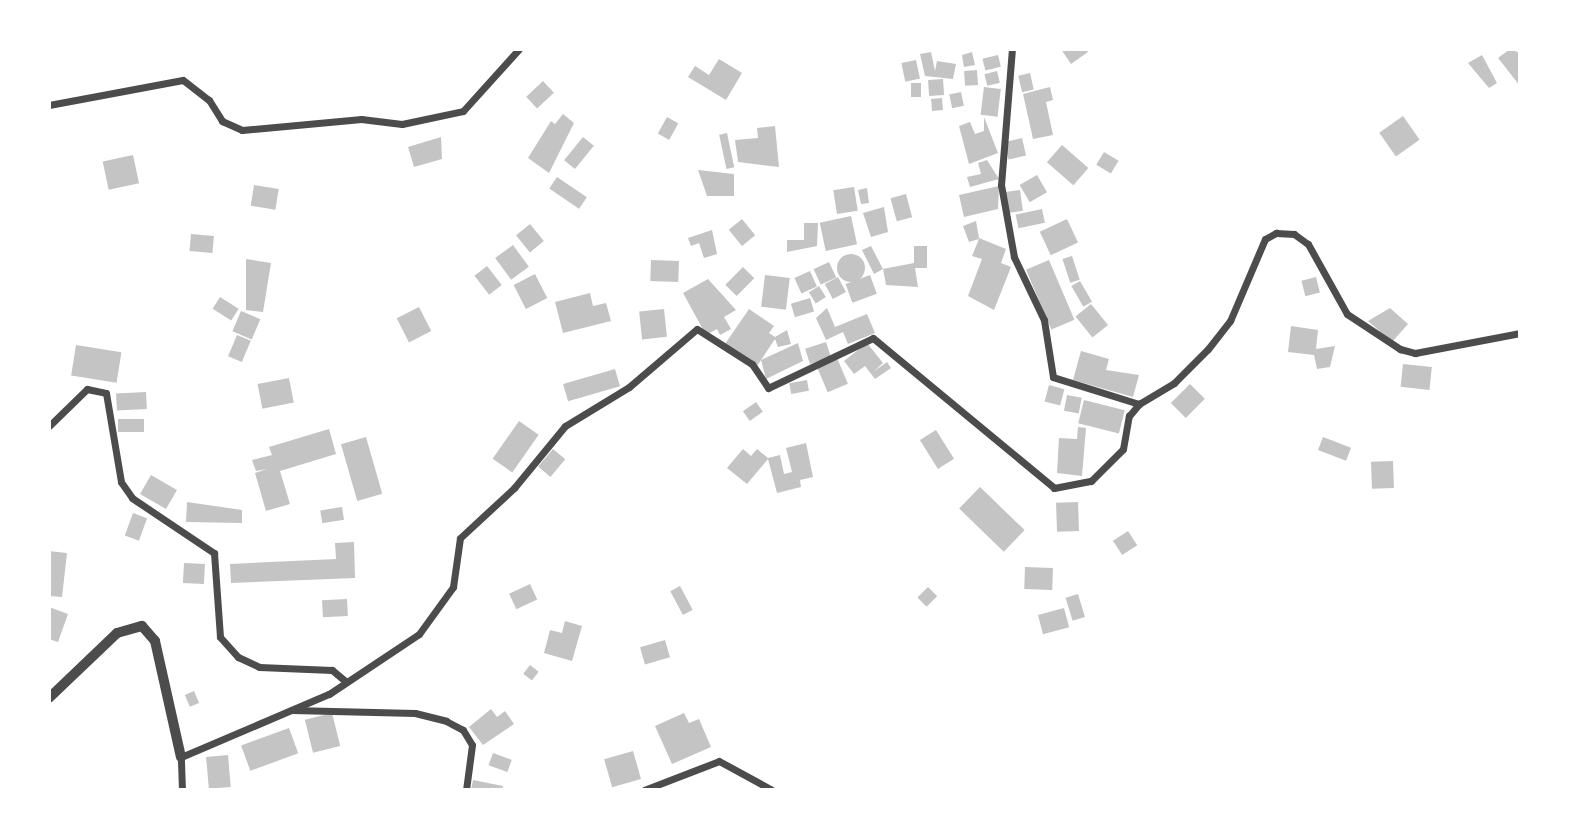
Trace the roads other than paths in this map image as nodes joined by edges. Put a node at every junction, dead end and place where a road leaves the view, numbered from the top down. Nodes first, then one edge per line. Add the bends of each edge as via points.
1 (519, 49) edge
2 (1012, 49) edge
3 (49, 105) edge
4 (1520, 333) edge
5 (1139, 404) junction
6 (49, 426) edge
7 (344, 680) junction
8 (49, 698) edge
9 (288, 710) junction
10 (181, 757) junction
11 (182, 790) edge
12 (467, 790) edge
13 (644, 790) edge
14 (772, 790) edge

1 - 3 street via 463,111 402,124 361,119 242,130 222,121 209,100 183,80
2 - 5 street via 1001,185 1014,257 1044,320 1054,377
4 - 5 street via 1415,353 1400,349 1347,314 1308,244 1294,234 1276,233 1265,239 1230,321 1208,349 1174,383
5 - 7 street via 1129,416 1123,449 1091,481 1054,488 873,338 768,388 751,364 697,328 629,387 565,426 514,488 460,538 453,587 438,615
6 - 7 street via 87,389 106,393 121,482 132,498 214,553 220,637 238,657 259,667 332,670
7 - 9 street via 329,694
8 - 10 street via 117,633 142,626 155,641
9 - 10 street
9 - 12 street via 415,713 446,721 463,730 472,745
10 - 11 street
13 - 14 street via 719,761

